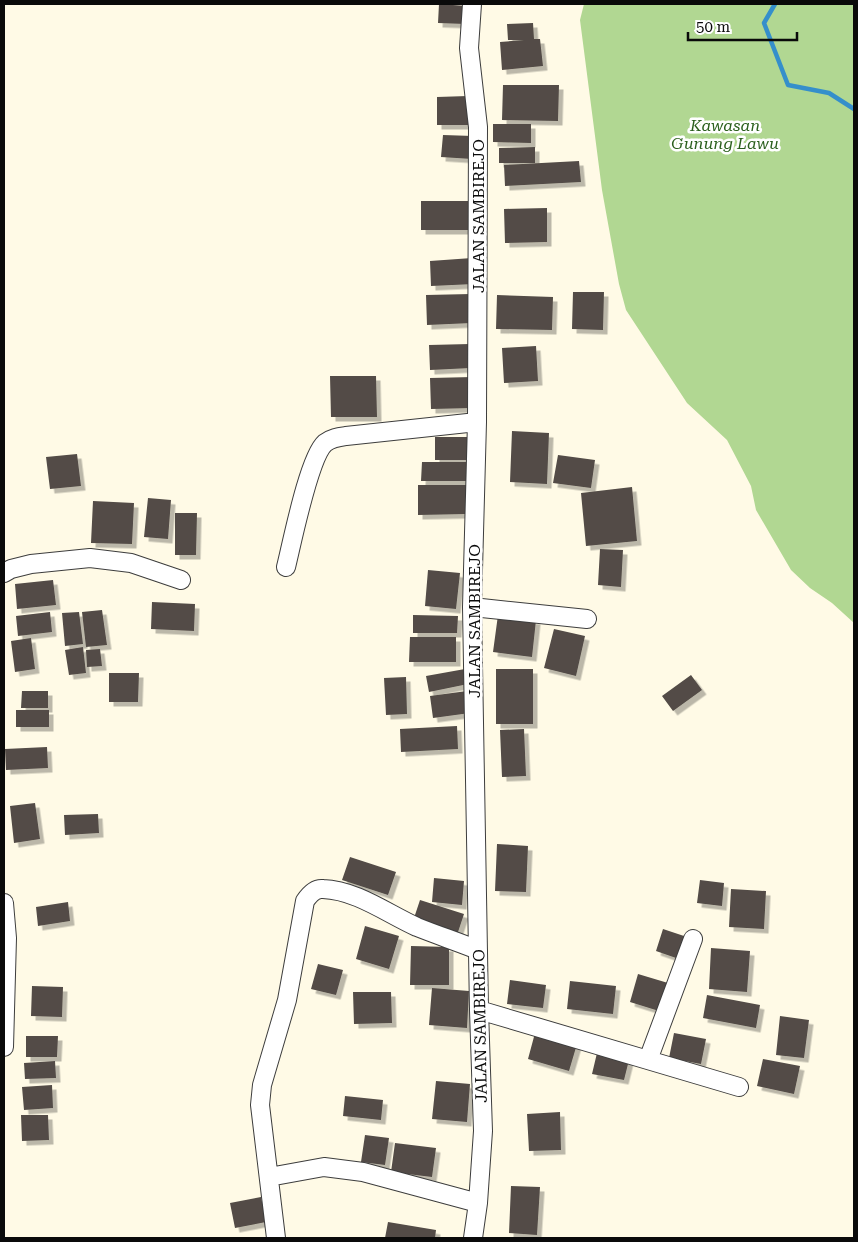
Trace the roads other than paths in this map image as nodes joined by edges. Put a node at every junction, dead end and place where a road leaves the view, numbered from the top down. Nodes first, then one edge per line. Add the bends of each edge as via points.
1 (472, 4) edge
2 (477, 422) junction
3 (286, 567) dead end
4 (4, 573) edge
5 (181, 580) dead end
6 (472, 607) junction
7 (587, 619) dead end
8 (4, 903) edge
9 (693, 939) dead end
10 (478, 950) junction
11 (479, 1010) junction
12 (4, 1047) edge
13 (648, 1060) junction
14 (739, 1087) dead end
15 (269, 1177) junction
16 (478, 1203) junction
17 (276, 1238) edge
18 (473, 1238) edge

1 - 2 street, JALAN SAMBIREJO via 469,48 478,127
2 - 3 street via 346,436 325,443 314,461
2 - 6 street, JALAN SAMBIREJO
4 - 5 street via 31,564 90,558 132,563
6 - 7 street
6 - 10 street, JALAN SAMBIREJO
8 - 12 street via 7,938
9 - 13 street
10 - 11 street, JALAN SAMBIREJO
10 - 15 street via 335,890 321,888 310,894 302,912 287,1000 262,1085 260,1105
11 - 13 street
11 - 16 street, JALAN SAMBIREJO via 483,1131
13 - 14 street
15 - 16 street via 324,1167 363,1172
15 - 17 street
16 - 18 street, JALAN SAMBIREJO

